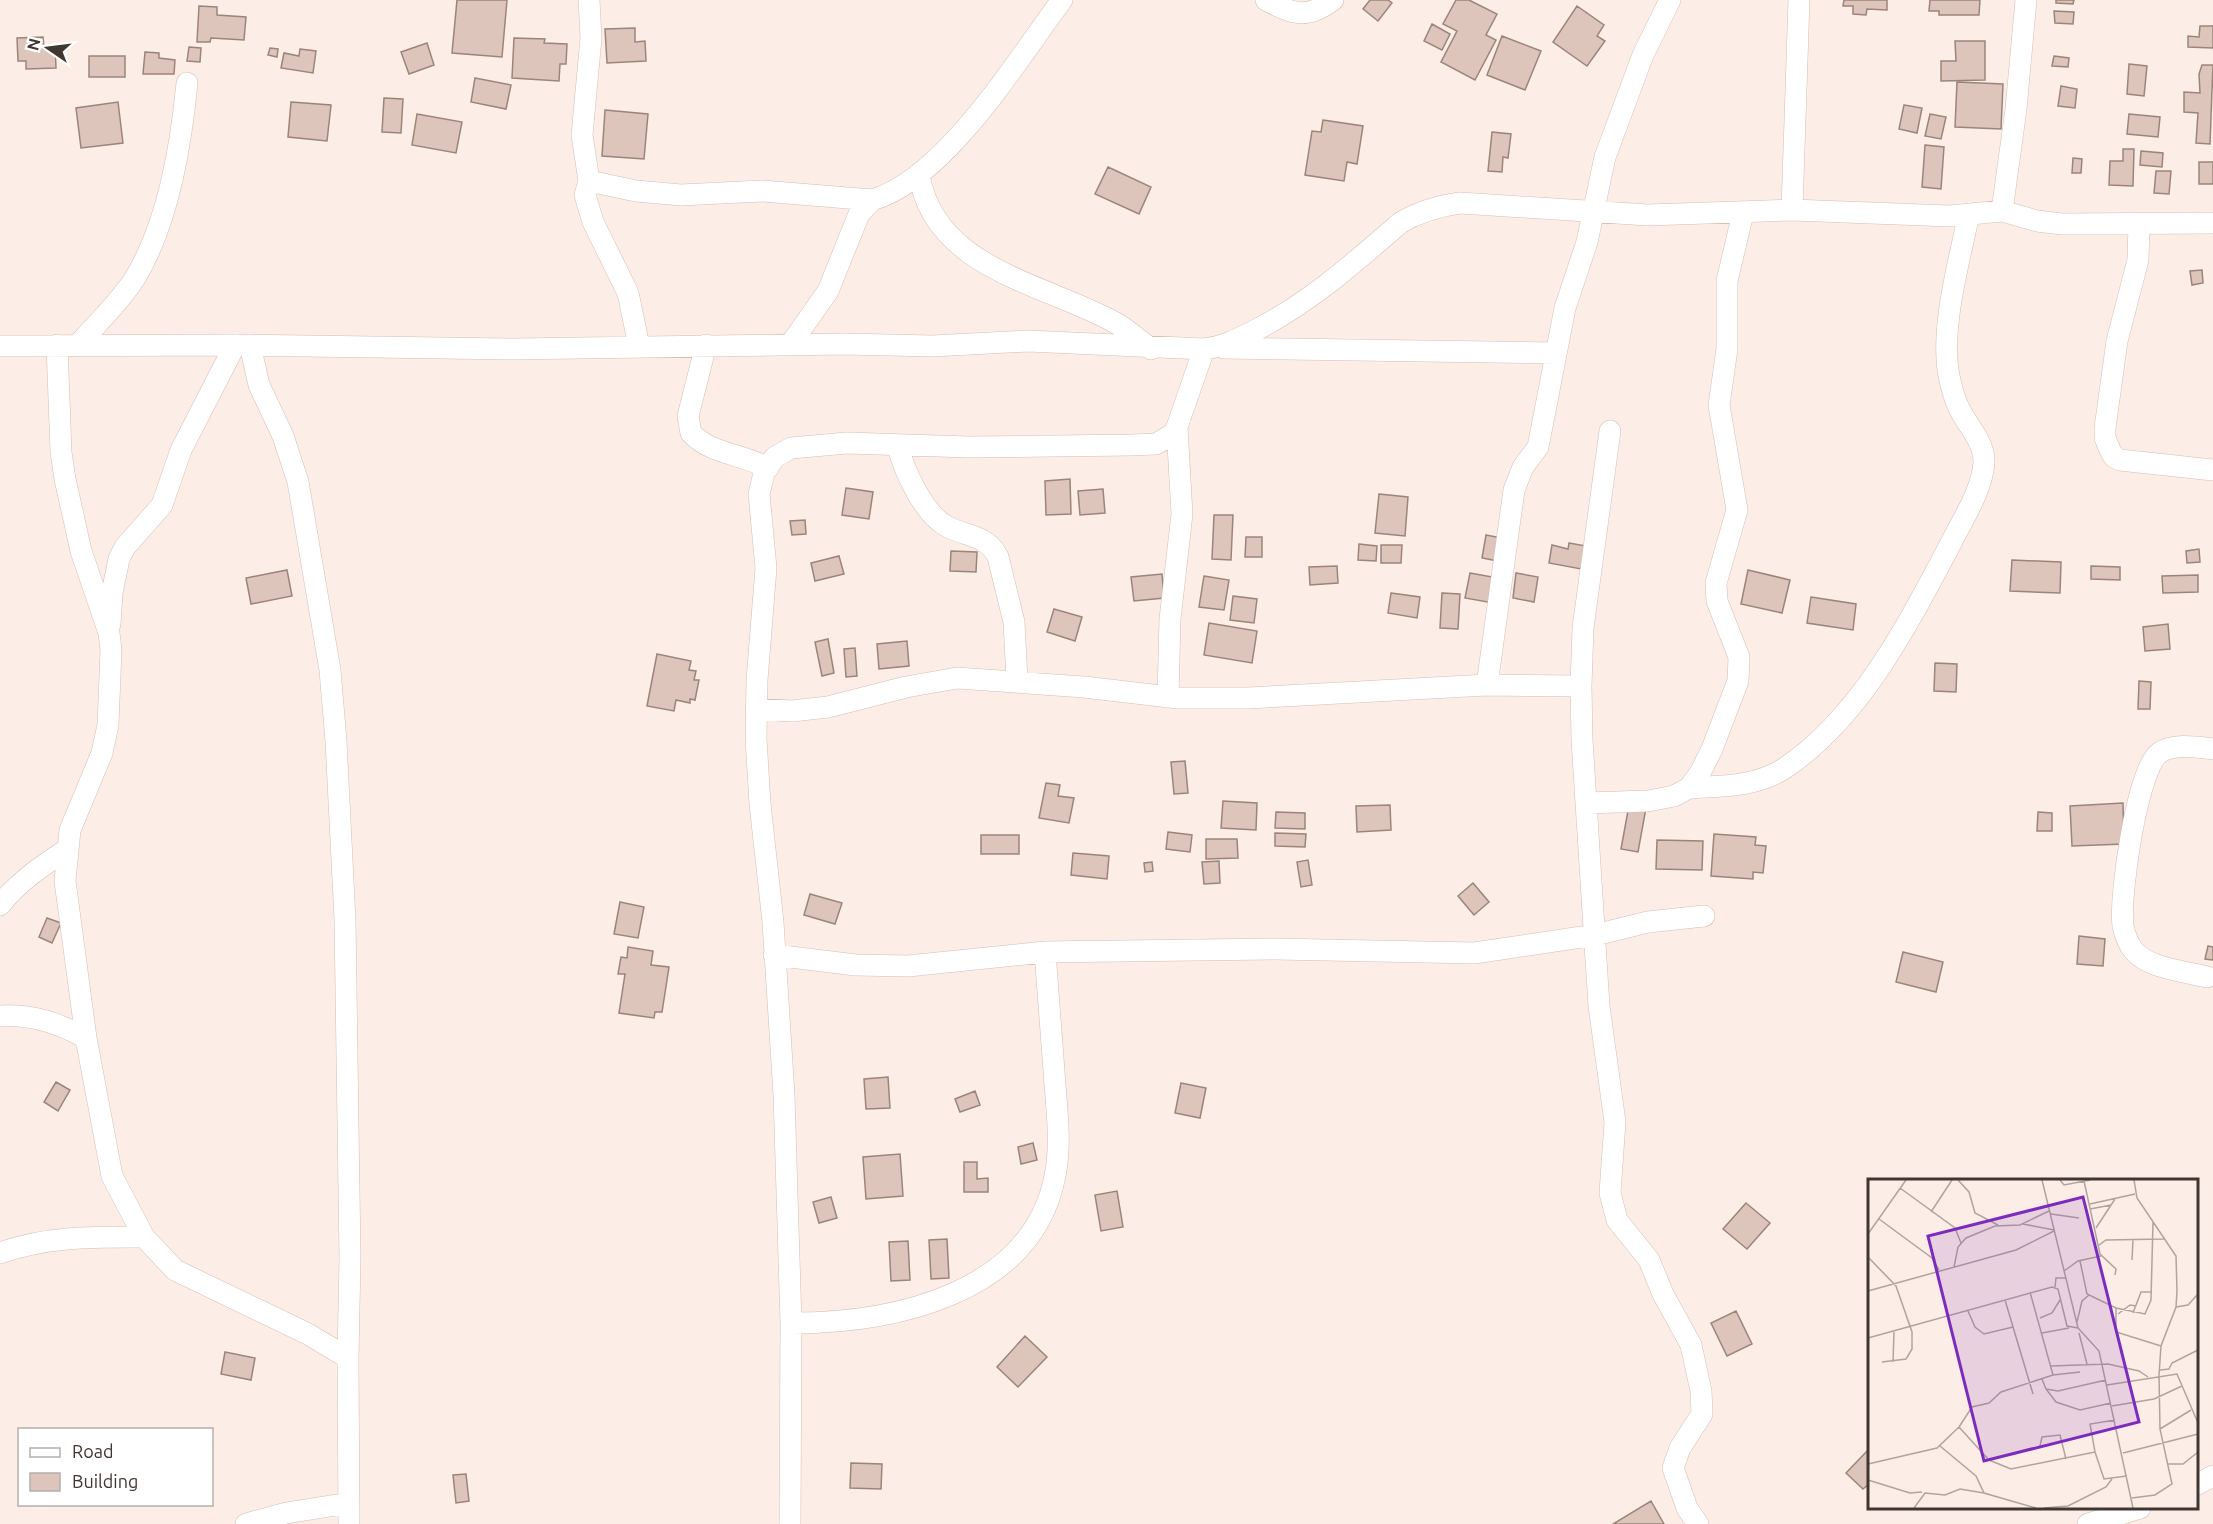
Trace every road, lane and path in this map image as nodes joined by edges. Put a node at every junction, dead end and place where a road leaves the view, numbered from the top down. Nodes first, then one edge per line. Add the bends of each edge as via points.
1 (589, 0) edge
2 (1062, 0) edge
3 (1266, 0) edge
4 (1333, 0) edge
5 (1670, 0) edge
6 (1799, 0) edge
7 (2026, 0) edge
8 (187, 83) dead end
9 (918, 175) junction
10 (589, 181) junction
11 (872, 200) junction
12 (1594, 210) junction
13 (1792, 210) junction
14 (2002, 211) junction
15 (1743, 213) junction
16 (1969, 214) junction
17 (2139, 224) junction
18 (2213, 224) edge
19 (57, 345) junction
20 (78, 345) junction
21 (243, 345) junction
22 (706, 345) junction
23 (790, 345) junction
24 (0, 346) edge
25 (639, 346) junction
26 (1212, 348) junction
27 (1152, 349) junction
28 (1556, 353) junction
29 (1178, 427) junction
30 (1610, 431) dead end
31 (898, 446) junction
32 (768, 468) junction
33 (2213, 470) edge
34 (109, 633) junction
35 (1017, 681) junction
36 (1486, 685) junction
37 (1581, 686) junction
38 (1168, 697) junction
39 (757, 709) junction
40 (2213, 749) edge
41 (1689, 788) junction
42 (1587, 803) junction
43 (66, 850) junction
44 (0, 905) edge
45 (1704, 916) dead end
46 (1595, 935) junction
47 (1045, 952) junction
48 (774, 955) junction
49 (2207, 977) dead end
50 (0, 1016) edge
51 (86, 1038) junction
52 (144, 1237) junction
53 (0, 1253) edge
54 (791, 1323) junction
55 (348, 1358) junction
56 (2213, 1476) edge
57 (2198, 1484) edge
58 (349, 1503) junction
59 (2137, 1509) edge
60 (246, 1524) edge
61 (349, 1524) edge
62 (790, 1524) edge
63 (1698, 1524) edge
64 (2088, 1524) edge

1 - 10 street via 591,38 582,135
2 - 9 street via 954,141
3 - 4 street via 1312,14
5 - 12 street via 1643,54 1605,157
6 - 13 street
7 - 14 street
8 - 20 street via 180,139 148,256 133,280
9 - 11 street via 887,196
9 - 27 street via 930,212 961,247 990,265 1115,322
10 - 11 street via 681,195 762,191
10 - 25 street via 587,207 628,293
11 - 23 street via 859,214 828,291
12 - 15 street via 1648,215
12 - 26 street via 1486,202 1434,207 1400,223 1314,297 1277,320
12 - 28 street
13 - 15 street
13 - 16 street
14 - 16 street
14 - 17 street via 2055,223
15 - 41 street via 1727,281 1727,349 1719,405 1737,510 1716,583 1717,601 1736,647 1740,668 1712,749
16 - 41 street via 1947,355 1953,392 1981,444 1984,466 1961,523 1909,618 1871,678 1835,724 1785,768 1760,780
17 - 18 street
17 - 33 street via 2138,260 2117,341 2105,438 2112,454 2120,460
19 - 20 street
19 - 24 street
19 - 34 street via 65,479 81,551
20 - 21 street
21 - 25 street via 514,349
21 - 34 street via 182,450 162,505 119,559
21 - 55 street via 283,436 298,482 330,670 345,920
22 - 23 street
22 - 25 street
22 - 32 street via 688,416 691,433 707,446
23 - 27 street via 932,346 1028,341
26 - 27 street
26 - 28 street
26 - 29 street
28 - 36 street via 1538,447 1523,467 1514,490
29 - 31 street via 1156,444
29 - 38 street via 1182,514 1169,630
30 - 37 street via 1583,628
31 - 32 street via 847,443 791,448 776,457
31 - 35 street via 907,476 940,522 994,547 1014,622
32 - 39 street via 759,494 766,568
34 - 43 street via 108,725 102,753
35 - 38 street
35 - 39 street via 957,678 828,707
36 - 37 street
36 - 38 street via 1259,697
37 - 42 street
39 - 48 street via 760,804
40 - 49 street via 2165,750 2147,769 2128,856 2123,906 2126,937 2140,957
41 - 42 street via 1674,796 1648,801
42 - 46 street
43 - 44 street via 41,866
43 - 51 street via 65,881
45 - 46 street via 1640,923
46 - 47 street via 1465,953 1276,949
46 - 63 street via 1602,1042 1615,1122 1610,1193 1617,1220 1649,1260 1691,1345 1702,1414 1680,1448 1673,1468 1683,1499
47 - 48 street via 908,966 856,965
47 - 54 street via 1058,1138 1055,1175 1036,1228 999,1269 951,1297 858,1319
48 - 54 street via 784,1095
50 - 51 street via 25,1016 57,1023
51 - 52 street via 112,1176
52 - 53 street via 40,1241
52 - 55 street via 175,1270 308,1334
54 - 62 street
55 - 58 street
56 - 57 street
58 - 60 street
58 - 61 street
59 - 64 street

